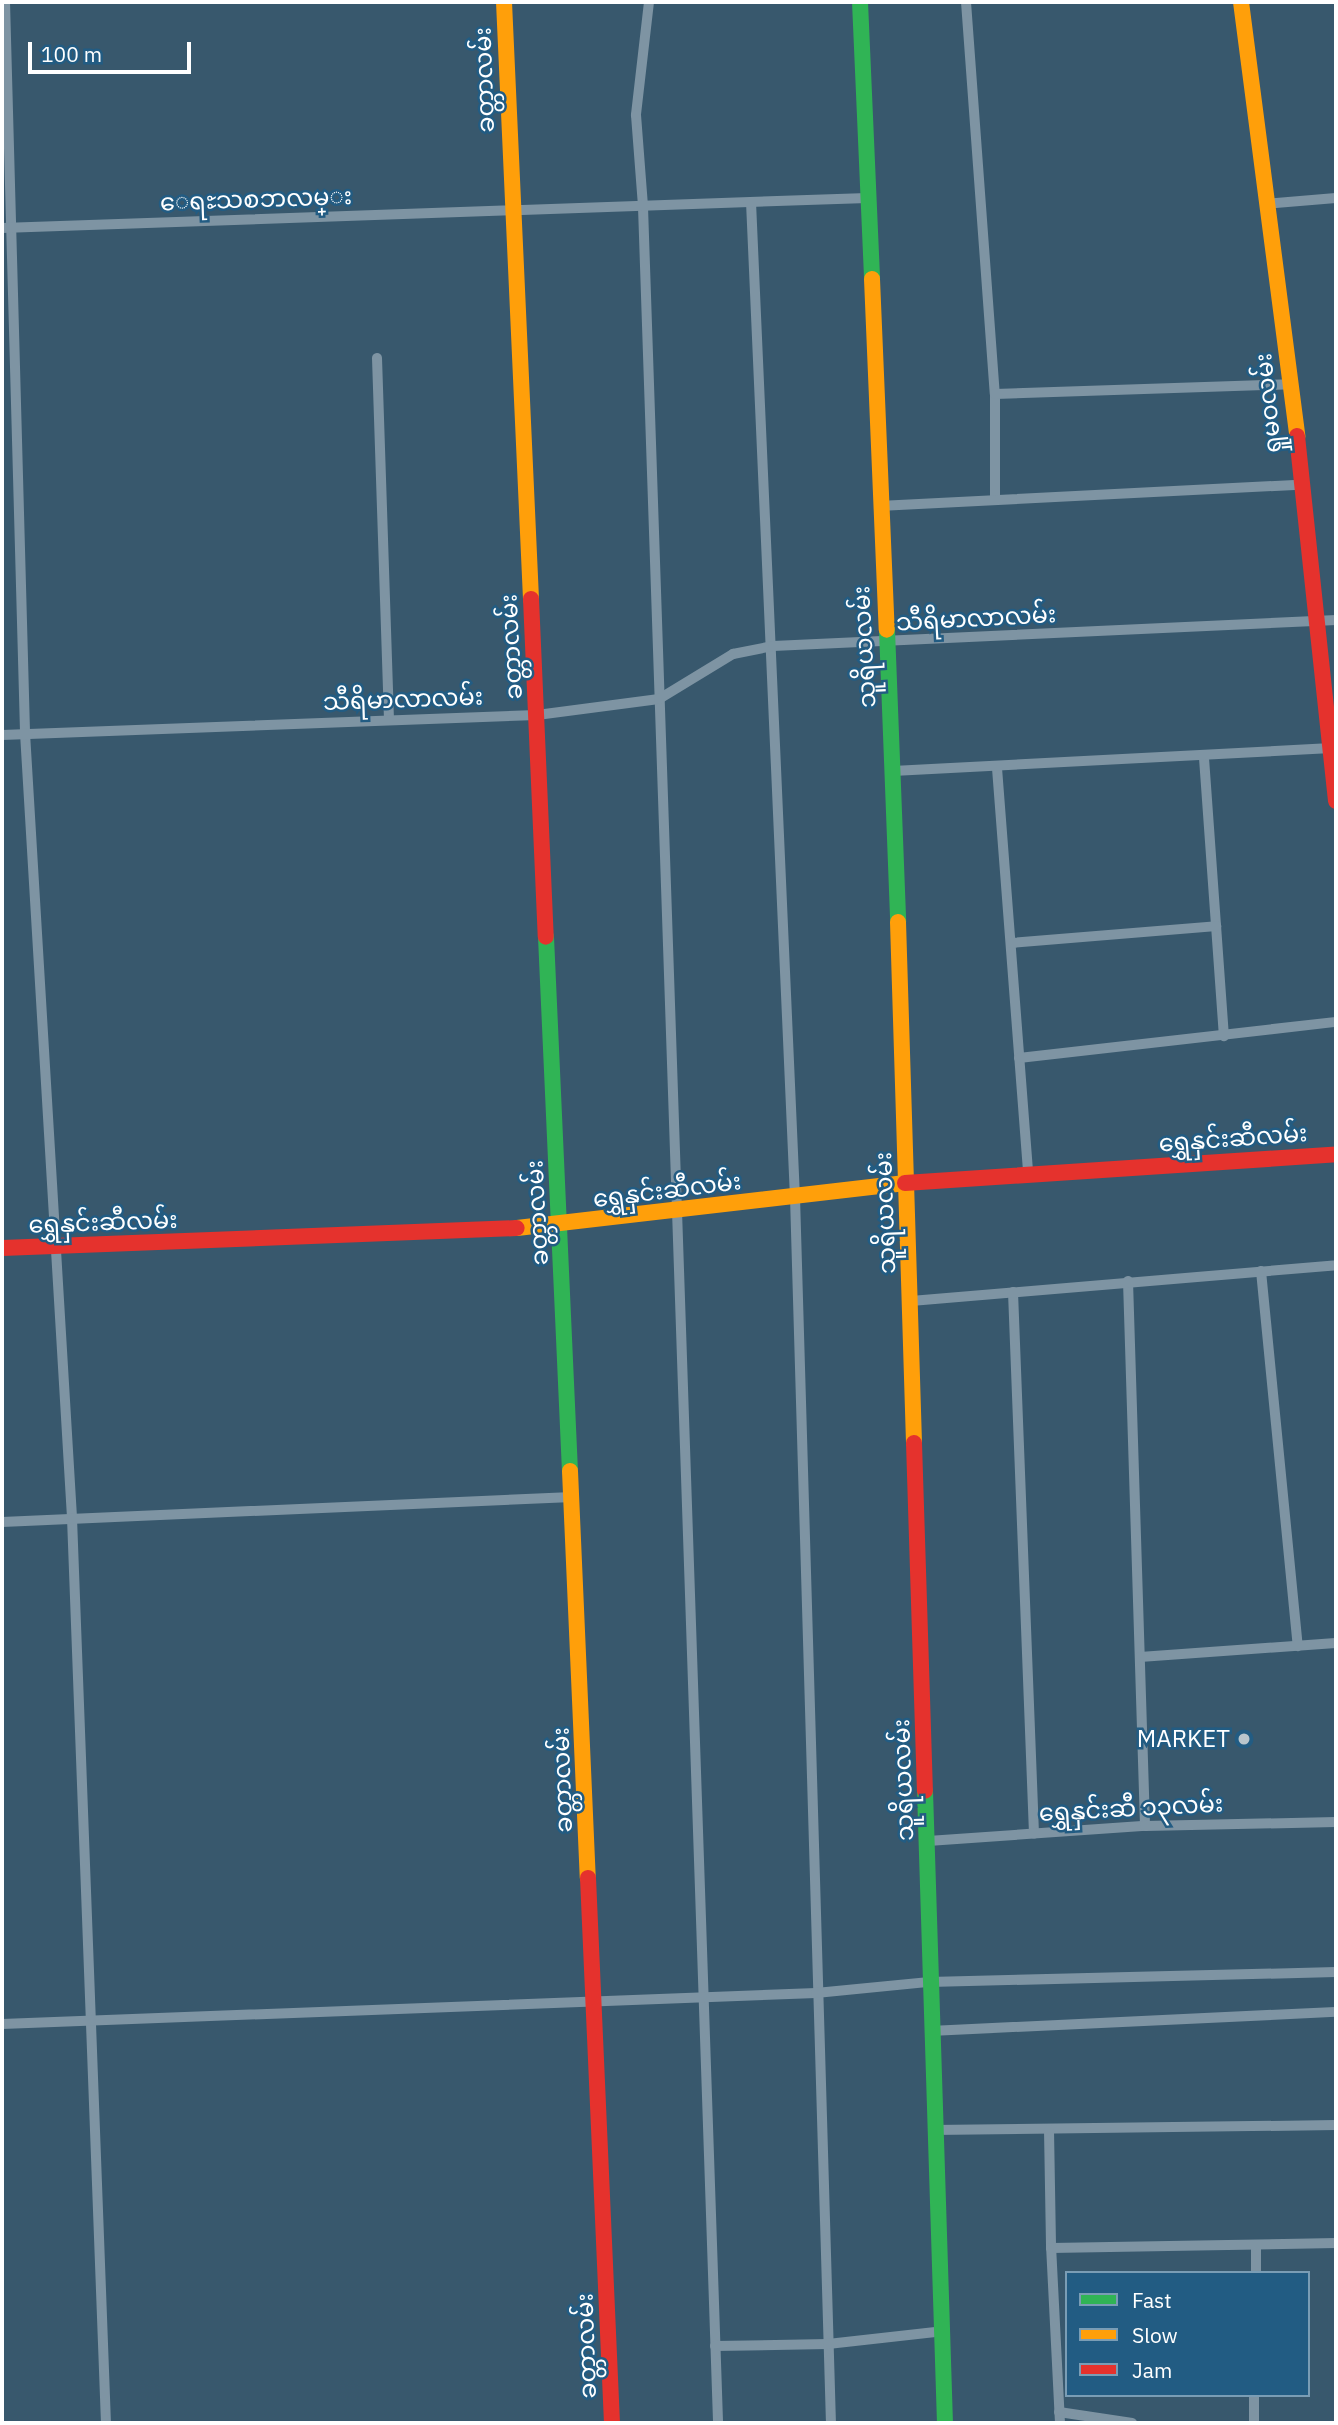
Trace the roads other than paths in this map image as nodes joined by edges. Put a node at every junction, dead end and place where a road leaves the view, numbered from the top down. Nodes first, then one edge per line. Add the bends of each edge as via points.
1 (5, 2) edge
2 (504, 2) edge
3 (649, 2) edge
4 (860, 2) edge
5 (966, 2) edge
6 (1241, 2) edge
7 (867, 198) junction
8 (1336, 198) edge
9 (751, 202) junction
10 (1265, 204) junction
11 (643, 207) junction
12 (512, 212) junction
13 (7, 228) edge
14 (377, 358) dead end
15 (1290, 384) junction
16 (995, 394) junction
17 (1299, 485) junction
18 (995, 498) junction
19 (879, 506) junction
20 (1336, 620) edge
21 (1317, 621) junction
22 (888, 643) junction
23 (773, 646) junction
24 (659, 699) junction
25 (537, 715) junction
26 (389, 720) junction
27 (25, 733) junction
28 (2, 735) edge
29 (1331, 748) junction
30 (1204, 758) junction
31 (997, 768) junction
32 (893, 771) junction
33 (1336, 801) edge
34 (1216, 926) junction
35 (1011, 943) junction
36 (1336, 1022) edge
37 (1224, 1036) junction
38 (1019, 1058) junction
39 (1336, 1154) edge
40 (1028, 1175) junction
41 (907, 1183) junction
42 (795, 1197) junction
43 (677, 1212) junction
44 (561, 1226) junction
45 (58, 1246) junction
46 (2, 1248) edge
47 (1336, 1265) edge
48 (1261, 1271) junction
49 (1128, 1281) junction
50 (1013, 1292) junction
51 (911, 1301) junction
52 (572, 1497) junction
53 (72, 1518) junction
54 (2, 1522) edge
55 (1336, 1643) edge
56 (1298, 1646) junction
57 (1139, 1657) junction
58 (1336, 1822) edge
59 (1145, 1826) junction
60 (1034, 1834) junction
61 (928, 1841) junction
62 (1336, 1972) edge
63 (929, 1982) junction
64 (816, 1993) junction
65 (703, 1998) junction
66 (594, 2002) junction
67 (1336, 2012) edge
68 (91, 2021) junction
69 (2, 2024) edge
70 (930, 2031) junction
71 (1336, 2125) edge
72 (933, 2130) junction
73 (1049, 2130) junction
74 (1336, 2243) edge
75 (1256, 2246) junction
76 (1051, 2248) junction
77 (1256, 2271) edge
78 (944, 2331) junction
79 (828, 2344) junction
80 (715, 2346) junction
81 (1255, 2397) edge
82 (1060, 2418) edge
83 (106, 2423) edge
84 (612, 2423) edge
85 (718, 2423) edge
86 (831, 2423) edge
87 (946, 2423) edge
88 (1132, 2423) edge
89 (1254, 2423) edge

1 - 13 street
2 - 12 street, ခတ္တာလမ်း
3 - 11 street via 636,115
4 - 7 street, သူရိယလမ်း
5 - 16 street
6 - 10 street, ရှုမဝလမ်း
7 - 9 street, ေရႊသစၥာလမ္း
7 - 19 street, သူရိယလမ်း
8 - 10 street
9 - 11 street, ေရႊသစၥာလမ္း
9 - 23 street
10 - 15 street, ရှုမဝလမ်း
11 - 12 street, ေရႊသစၥာလမ္း
11 - 24 street
12 - 13 street, ေရႊသစၥာလမ္း
12 - 25 street, ခတ္တာလမ်း
13 - 27 street
14 - 26 street
15 - 16 street
15 - 17 street, ရှုမဝလမ်း
16 - 18 street
17 - 18 street
17 - 21 street, ရှုမဝလမ်း
18 - 19 street
19 - 22 street, သူရိယလမ်း
20 - 21 street, သီရိမာလာလမ်း
21 - 22 street, သီရိမာလာလမ်း
21 - 29 street, ရှုမဝလမ်း
22 - 23 street, သီရိမာလာလမ်း
22 - 32 street, သူရိယလမ်း
23 - 24 street, သီရိမာလာလမ်း via 733,654
23 - 42 street
24 - 25 street, သီရိမာလာလမ်း
24 - 43 street
25 - 26 street, သီရိမာလာလမ်း
25 - 44 street, ခတ္တာလမ်း
26 - 27 street, သီရိမာလာလမ်း
27 - 28 street, သီရိမာလာလမ်း
27 - 45 street
29 - 30 street
29 - 33 street, ရှုမဝလမ်း
30 - 31 street
30 - 34 street
31 - 32 street
31 - 35 street
32 - 41 street, သူရိယလမ်း
34 - 35 street
34 - 37 street
35 - 38 street
36 - 37 street
37 - 38 street
38 - 40 street
39 - 40 street, ရွှေနှင်းဆီလမ်း
40 - 41 street, ရွှေနှင်းဆီလမ်း
41 - 42 street, ရွှေနှင်းဆီလမ်း
41 - 51 street, သူရိယလမ်း
42 - 43 street, ရွှေနှင်းဆီလမ်း
42 - 64 street
43 - 44 street, ရွှေနှင်းဆီလမ်း
43 - 65 street
44 - 45 street, ရွှေနှင်းဆီလမ်း
44 - 52 street, ခတ္တာလမ်း
45 - 46 street, ရွှေနှင်းဆီလမ်း
45 - 53 street
47 - 48 street
48 - 49 street
48 - 56 street
49 - 50 street
49 - 57 street
50 - 51 street
50 - 60 street
51 - 61 street, သူရိယလမ်း
52 - 53 street
52 - 66 street, ခတ္တာလမ်း
53 - 54 street
53 - 68 street
55 - 56 street
56 - 57 street
57 - 59 street
58 - 59 street, ရွှေနှင်းဆီ ၁၃လမ်း
59 - 60 street, ရွှေနှင်းဆီ ၁၃လမ်း
60 - 61 street, ရွှေနှင်းဆီ ၁၃လမ်း
61 - 63 street, သူရိယလမ်း
62 - 63 street
63 - 64 street
63 - 70 street, သူရိယလမ်း
64 - 65 street
64 - 79 street
65 - 66 street
65 - 80 street
66 - 68 street
66 - 84 street, ခတ္တာလမ်း
67 - 70 street
68 - 69 street
68 - 83 street
70 - 72 street, သူရိယလမ်း
71 - 73 street
72 - 73 street
72 - 78 street, သူရိယလမ်း
73 - 76 street
74 - 75 street
75 - 76 street
75 - 77 street
76 - 82 street
78 - 79 street
78 - 87 street, သူရိယလမ်း
79 - 80 street
79 - 86 street
80 - 85 street
81 - 89 street
82 - 88 street

